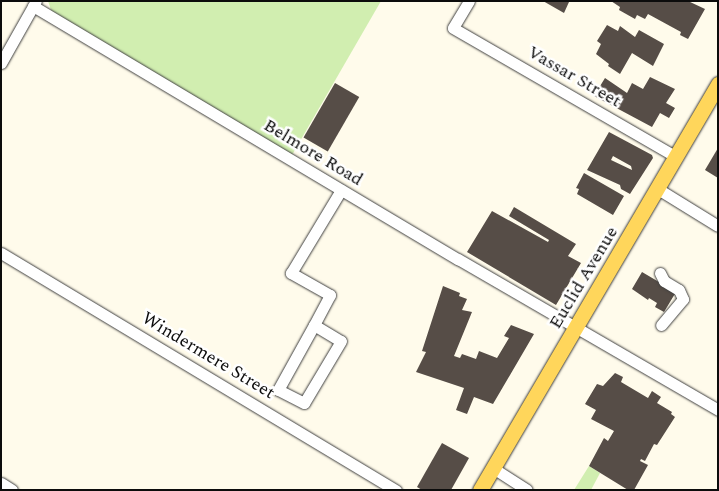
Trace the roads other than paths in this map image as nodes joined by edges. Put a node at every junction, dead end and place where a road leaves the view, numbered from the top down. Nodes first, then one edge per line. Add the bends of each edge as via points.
1 (469, 1) edge
2 (35, 3) edge
3 (1, 63) edge
4 (718, 84) edge
5 (676, 157) junction
6 (658, 189) junction
7 (341, 190) junction
8 (718, 226) edge
9 (1, 253) edge
10 (660, 273) dead end
11 (314, 325) junction
12 (660, 326) dead end
13 (577, 327) junction
14 (718, 410) edge
15 (493, 468) junction
16 (1, 484) edge
17 (12, 490) edge
18 (396, 490) edge
19 (480, 490) edge
20 (527, 490) edge

1 - 5 street, Vassar Street via 454,28
2 - 3 street
2 - 7 street, Belmore Road
4 - 5 main road, Euclid Avenue
5 - 6 main road, Euclid Avenue
6 - 8 street
6 - 13 main road, Euclid Avenue
7 - 11 street via 291,273 330,295
7 - 13 street, Belmore Road
9 - 18 street, Windermere Street
10 - 12 street via 664,281 679,290 683,300
11 - 11 street via 278,390 304,403 341,341
13 - 14 street, Belmore Road
13 - 15 main road, Euclid Avenue
15 - 19 main road, Euclid Avenue
15 - 20 street
16 - 17 street

